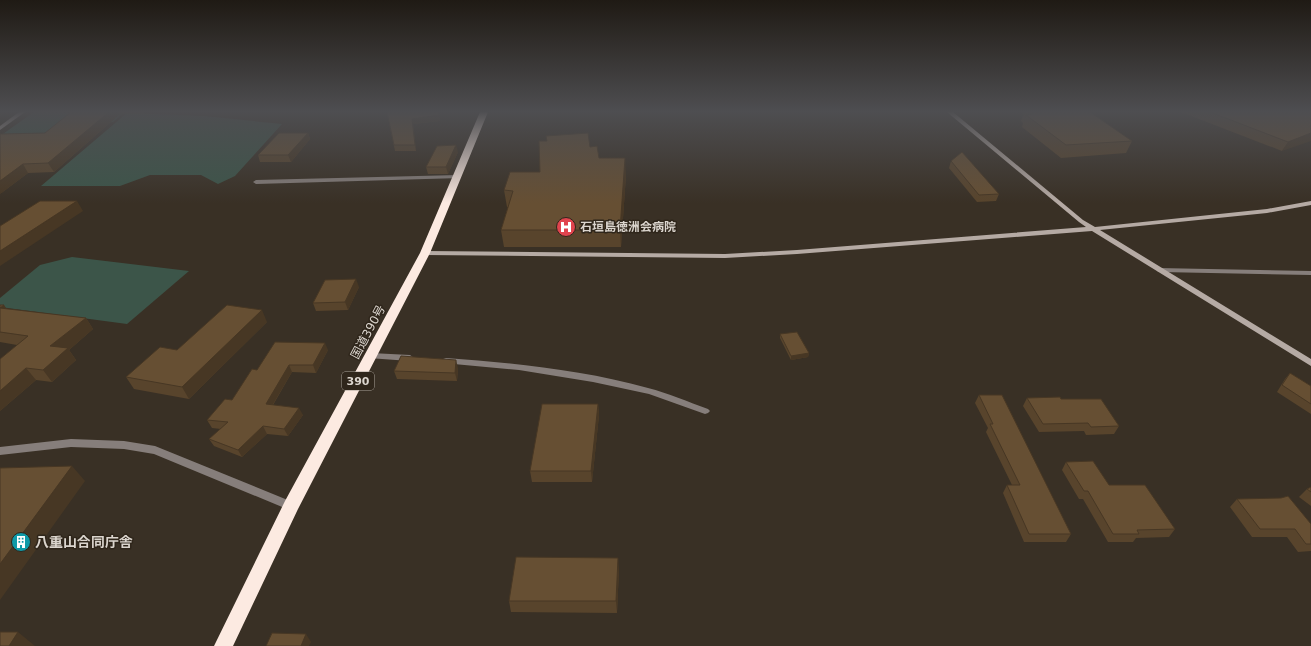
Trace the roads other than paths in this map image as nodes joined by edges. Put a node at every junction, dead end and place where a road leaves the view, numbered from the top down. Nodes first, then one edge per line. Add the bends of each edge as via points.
1 (472, 142) edge
2 (986, 142) edge
3 (458, 177) junction
4 (256, 182) dead end
5 (1311, 203) edge
6 (1094, 229) junction
7 (425, 253) junction
8 (1161, 270) junction
9 (1311, 273) edge
10 (371, 356) junction
11 (422, 359) edge
12 (437, 360) edge
13 (1311, 363) edge
14 (705, 411) dead end
15 (0, 451) edge
16 (292, 506) junction
17 (223, 646) edge

1 - 3 highway, 国道390号 / 390
2 - 6 street
3 - 4 street
3 - 7 highway, 国道390号 / 390
5 - 6 street via 1267,211
6 - 7 street via 725,256
6 - 8 street
7 - 10 highway, 国道390号 / 390
8 - 9 street
8 - 13 street
10 - 11 street
10 - 16 highway, 国道390号 / 390
12 - 14 street via 521,367 581,376 643,389
15 - 16 street via 71,443 124,445 155,450
16 - 17 highway, 国道390号 / 390

